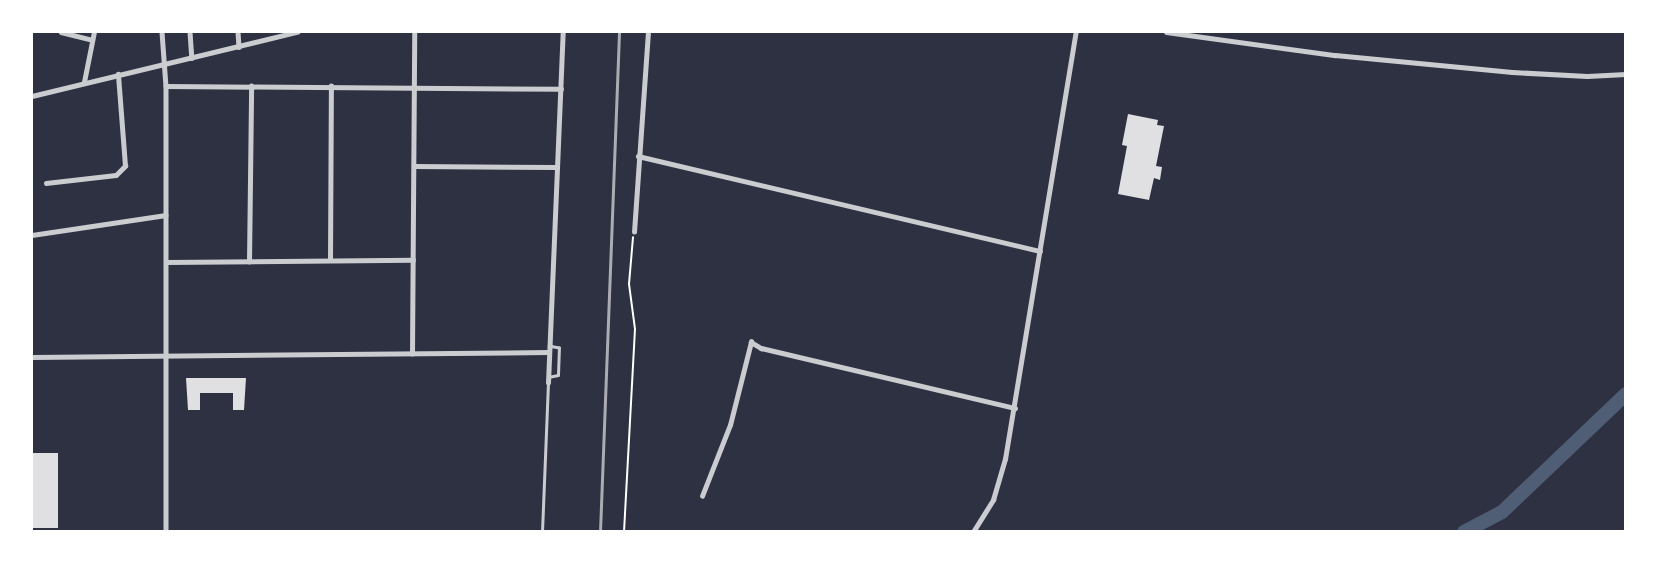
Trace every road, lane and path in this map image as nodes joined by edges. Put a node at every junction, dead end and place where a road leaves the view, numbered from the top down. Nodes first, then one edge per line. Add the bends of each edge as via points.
1 (61, 32) edge
2 (94, 32) edge
3 (162, 32) edge
4 (190, 32) edge
5 (238, 32) edge
6 (264, 32) edge
7 (297, 32) edge
8 (414, 32) edge
9 (563, 32) edge
10 (648, 32) edge
11 (1076, 32) edge
12 (1166, 32) edge
13 (1229, 32) edge
14 (92, 40) junction
15 (264, 41) junction
16 (1229, 42) junction
17 (239, 47) junction
18 (192, 58) junction
19 (164, 63) junction
20 (118, 74) junction
21 (1626, 74) edge
22 (84, 83) junction
23 (166, 86) junction
24 (250, 86) junction
25 (331, 86) junction
26 (413, 86) junction
27 (561, 89) junction
28 (32, 96) edge
29 (638, 156) junction
30 (414, 166) junction
31 (557, 167) junction
32 (46, 183) dead end
33 (166, 215) junction
34 (634, 232) joint
35 (32, 235) edge
36 (1040, 251) junction
37 (330, 260) junction
38 (413, 260) junction
39 (166, 262) junction
40 (249, 262) junction
41 (549, 349) junction
42 (412, 354) junction
43 (32, 357) edge
44 (167, 357) junction
45 (548, 380) junction
46 (1015, 408) junction
47 (702, 496) dead end
48 (166, 531) edge
49 (542, 531) edge
50 (624, 531) edge
51 (973, 531) edge

1 - 14 street
2 - 14 street
3 - 19 street
4 - 18 street
5 - 17 street
6 - 15 street
7 - 15 street
8 - 26 street
9 - 27 street
10 - 29 street
11 - 36 street
12 - 16 street
13 - 16 street
14 - 22 street
15 - 17 street
16 - 21 street via 1512,72
17 - 18 street
18 - 19 street
19 - 20 street
19 - 23 street
20 - 22 street
20 - 32 street via 125,166 116,175
22 - 28 street
23 - 24 street
23 - 33 street
24 - 25 street
24 - 40 street
25 - 26 street
25 - 37 street
26 - 27 street
26 - 30 street
27 - 31 street
29 - 34 street
29 - 36 street
30 - 31 street
30 - 38 street
31 - 41 street
33 - 35 street
33 - 39 street
34 - 50 path via 629,284 635,329
36 - 46 street
37 - 38 street
37 - 40 street
38 - 42 street
39 - 40 street
39 - 44 street
41 - 42 street
41 - 45 street
41 - 45 lane via 559,348 558,375
42 - 44 street
43 - 44 street
44 - 48 street
45 - 49 lane
46 - 47 street via 751,342 730,425
46 - 51 street via 993,500

